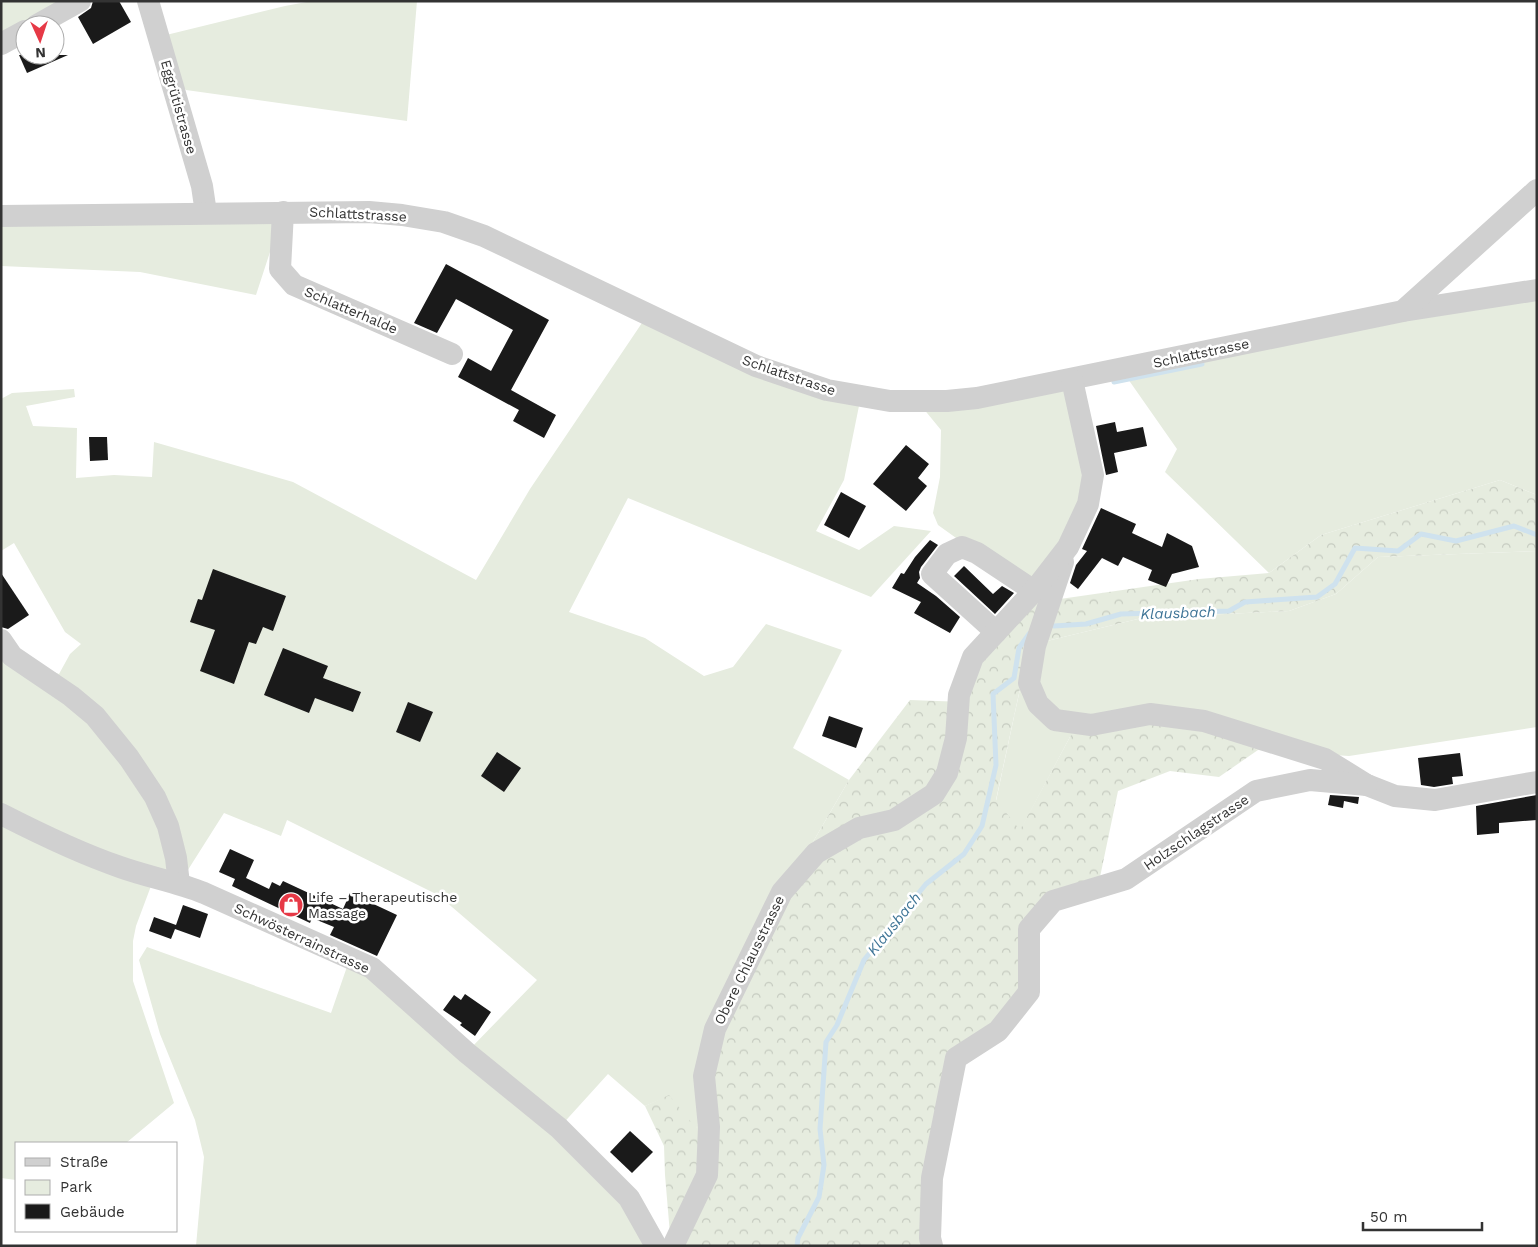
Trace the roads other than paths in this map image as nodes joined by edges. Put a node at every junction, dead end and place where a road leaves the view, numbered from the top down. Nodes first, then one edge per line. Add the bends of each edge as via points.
1 (80, 1) edge
2 (148, 1) edge
3 (55, 15) edge
4 (15, 36) edge
5 (1, 44) edge
6 (1537, 190) edge
7 (283, 212) junction
8 (206, 213) junction
9 (1, 216) edge
10 (1537, 290) edge
11 (1403, 311) junction
12 (452, 354) dead end
13 (1072, 380) junction
14 (1068, 547) junction
15 (1034, 591) junction
16 (996, 632) junction
17 (1, 640) edge
18 (1537, 782) edge
19 (1367, 785) junction
20 (1, 814) edge
21 (179, 884) junction
22 (656, 1246) edge
23 (673, 1246) edge
24 (932, 1246) edge

1 - 3 street
2 - 8 street, Eggrütistrasse via 202,186
4 - 5 street
6 - 11 street
7 - 8 street, Schlattstrasse
7 - 12 street, Schlatterhalde via 280,269 294,285
7 - 13 street, Schlattstrasse via 369,212 444,222 484,236 756,366 827,390 890,401 947,401
8 - 9 street, Schlattstrasse
10 - 11 street, Schlattstrasse
11 - 13 street, Schlattstrasse
13 - 14 street, Obere Chlausstrasse via 1093,476 1088,504
14 - 15 street, Obere Chlausstrasse
14 - 19 street via 1035,646 1030,683 1038,704 1055,720 1092,725 1150,714 1204,721 1325,759
15 - 16 street, Obere Chlausstrasse
15 - 16 street via 962,547 946,554 932,574
16 - 23 street, Obere Chlausstrasse via 973,657 959,695 956,738 947,773 934,794 894,820 859,828 816,853 782,892 715,1029 704,1076 709,1128 707,1175
17 - 21 street via 12,656 95,716 129,758 155,797 168,826
18 - 19 street via 1435,800 1395,796
19 - 24 street, Holzschlagstrasse via 1310,780 1256,791 1126,879 1053,901 1029,929 1029,992 998,1031 956,1058 932,1178
20 - 21 street, Schwösterrainstrasse via 119,867
21 - 22 street, Schwösterrainstrasse via 372,968 566,1135 629,1198

